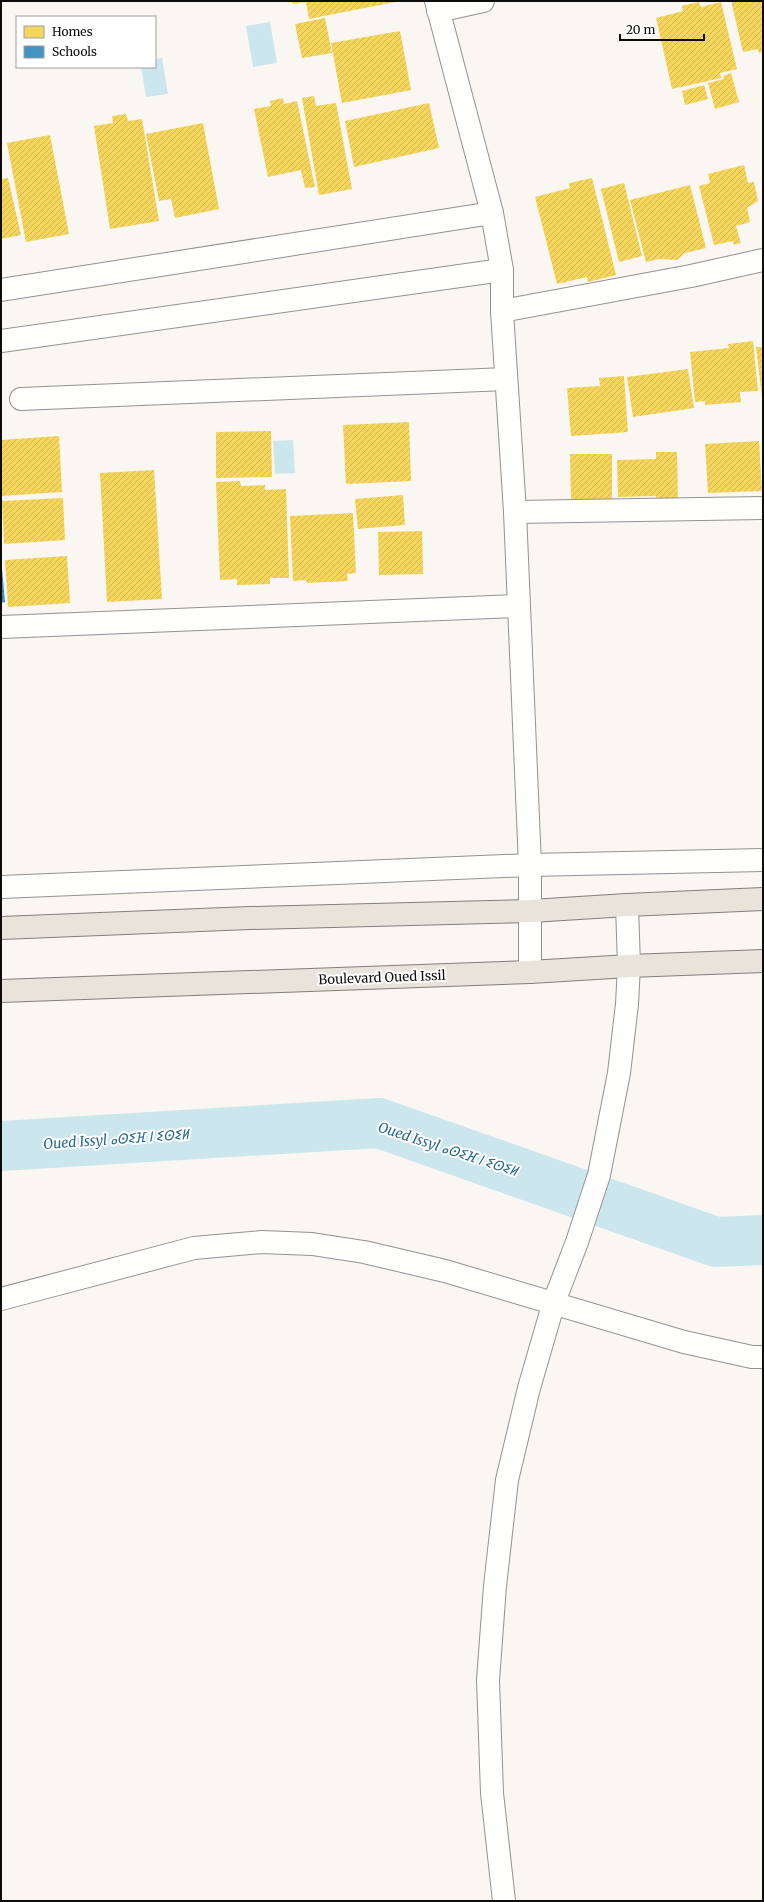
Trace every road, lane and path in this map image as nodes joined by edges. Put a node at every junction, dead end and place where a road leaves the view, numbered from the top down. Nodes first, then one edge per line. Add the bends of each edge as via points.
1 (483, 1) edge
2 (437, 6) edge
3 (492, 213) junction
4 (763, 260) edge
5 (502, 270) junction
6 (1, 290) edge
7 (502, 311) junction
8 (1, 341) edge
9 (506, 379) junction
10 (21, 399) dead end
11 (763, 508) edge
12 (515, 512) junction
13 (518, 606) junction
14 (1, 627) edge
15 (763, 860) edge
16 (530, 865) junction
17 (1, 887) edge
18 (763, 899) edge
19 (628, 905) junction
20 (531, 911) junction
21 (1, 928) edge
22 (763, 961) edge
23 (629, 966) junction
24 (530, 972) junction
25 (1, 991) edge
26 (1, 1299) edge
27 (554, 1302) junction
28 (763, 1357) edge
29 (504, 1901) edge

1 - 2 street
2 - 3 street
3 - 5 street
3 - 6 street
4 - 7 street
5 - 7 street
5 - 8 street
7 - 9 street
9 - 10 street
9 - 12 street
11 - 12 street
12 - 13 street
13 - 14 street
13 - 16 street
15 - 16 street
16 - 17 street
16 - 20 street
18 - 19 main road
19 - 20 main road
19 - 23 street
20 - 21 main road via 250,918
20 - 24 street
22 - 23 main road, Boulevard Oued Issil
23 - 24 main road, Boulevard Oued Issil
23 - 27 street via 619,1074 599,1175 578,1242
24 - 25 main road, Boulevard Oued Issil
26 - 27 street via 194,1248 262,1242 312,1244 364,1252 445,1271
27 - 28 street via 684,1342 752,1357
27 - 29 street via 529,1388 507,1480 495,1586 488,1680 492,1793

